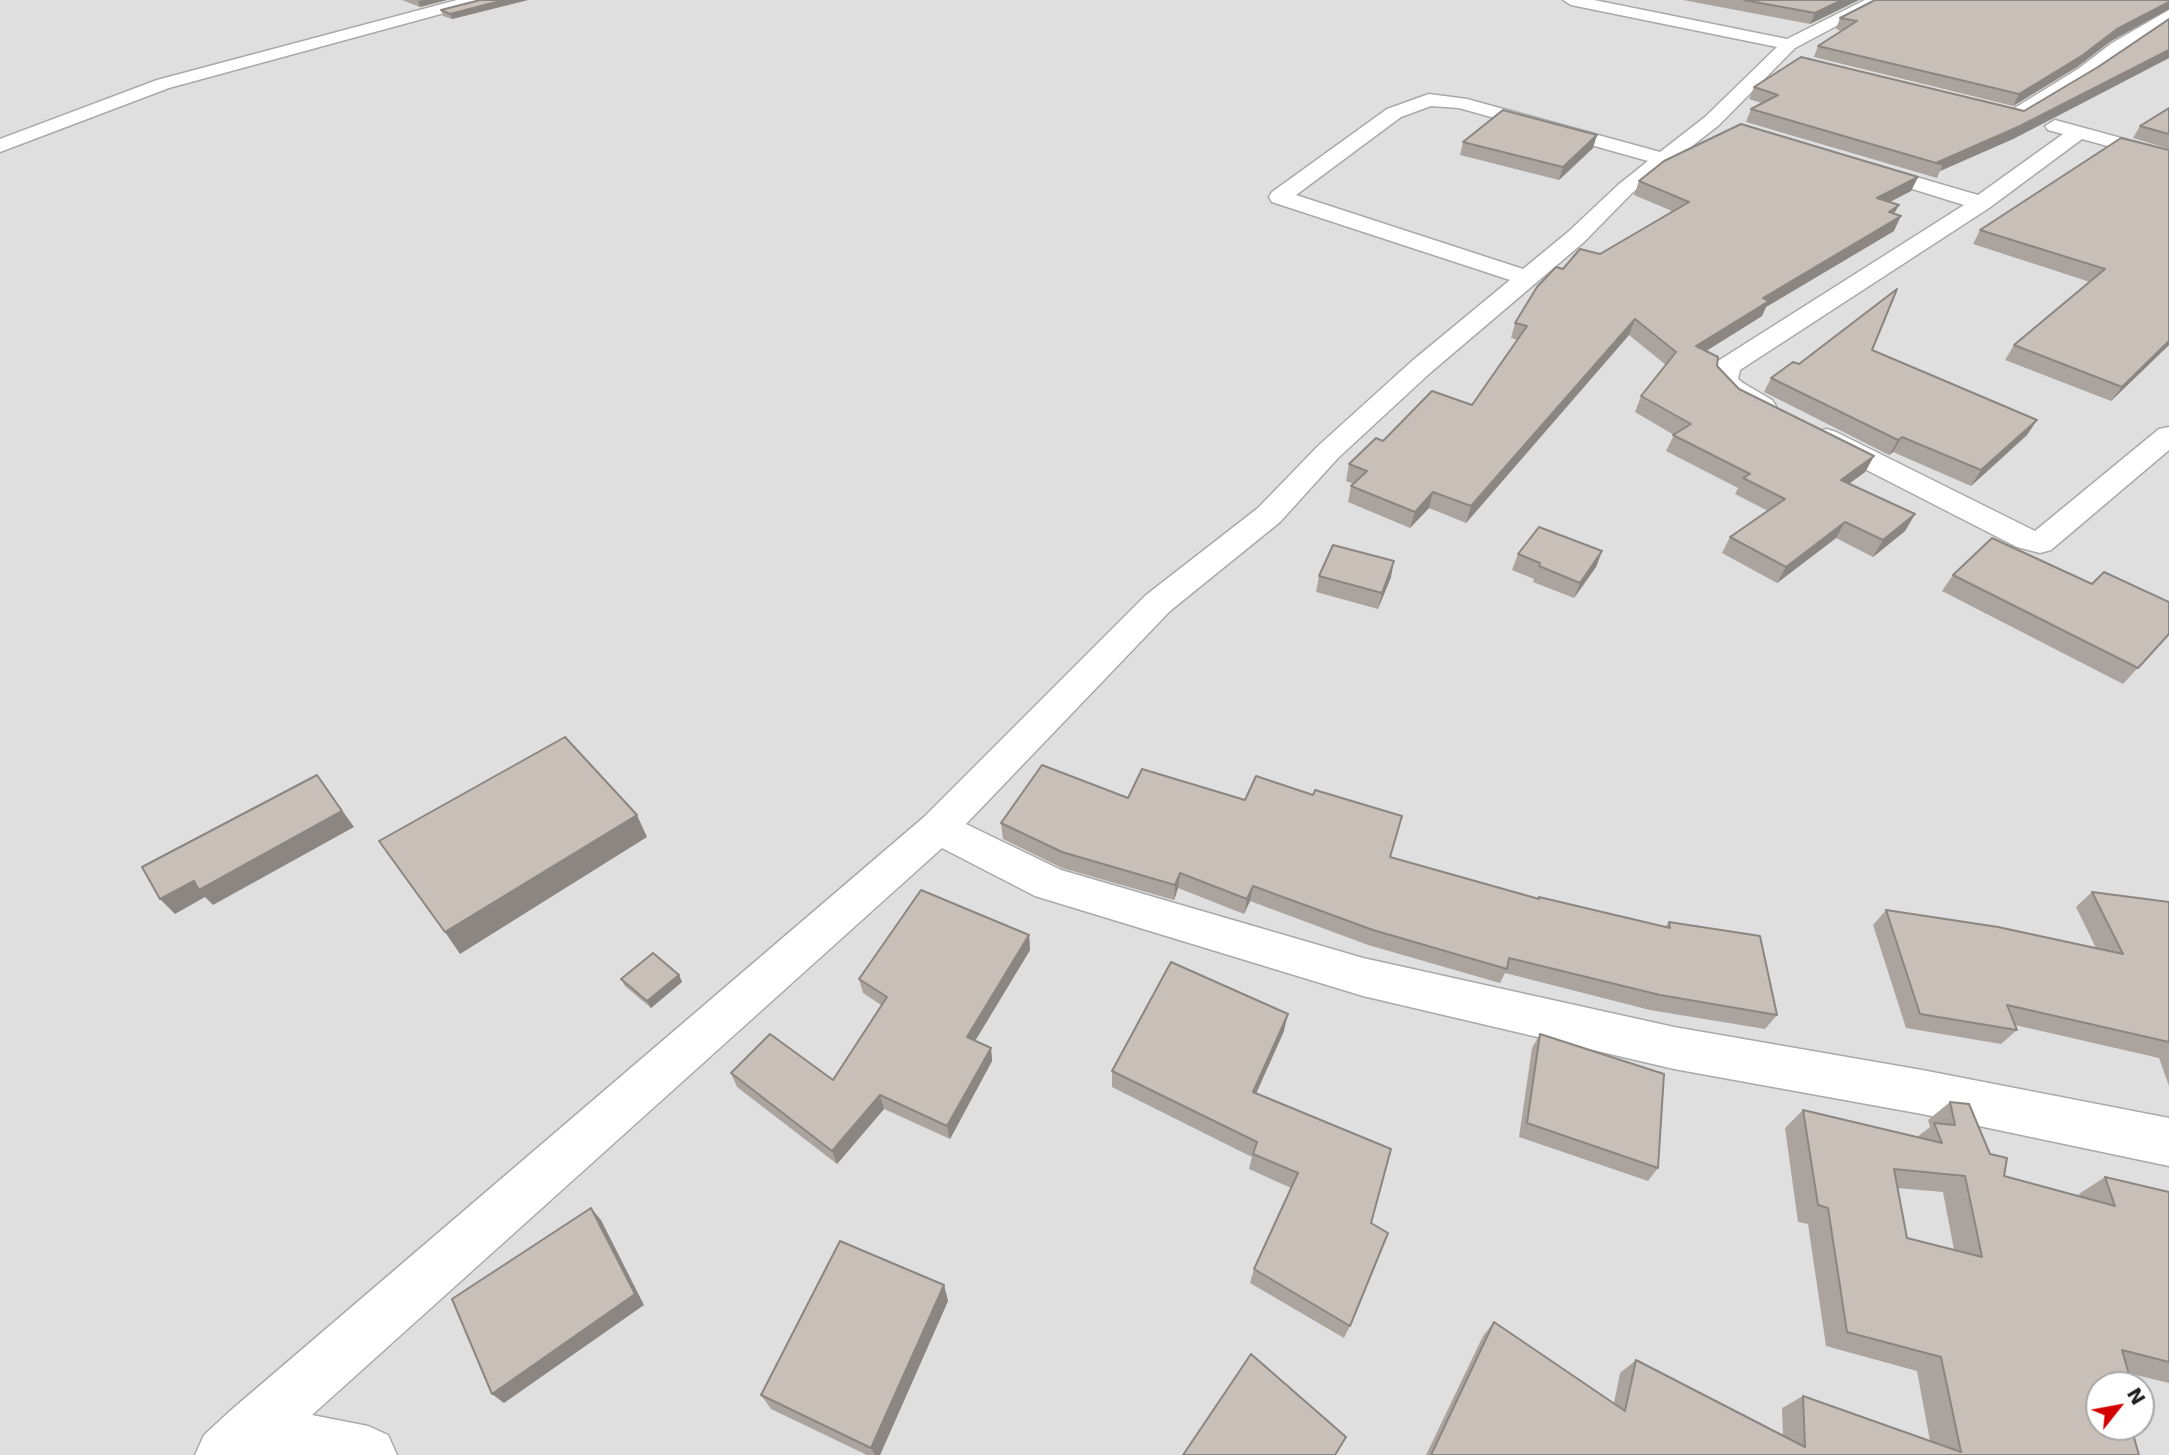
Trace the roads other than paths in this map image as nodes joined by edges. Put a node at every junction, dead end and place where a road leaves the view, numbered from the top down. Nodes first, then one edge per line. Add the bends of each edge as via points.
1 (475, 0) edge
2 (1571, 0) edge
3 (1877, 0) edge
4 (1600, 3) edge
5 (2169, 15) edge
6 (1790, 54) junction
7 (1963, 102) edge
8 (2016, 115) junction
9 (2079, 132) junction
10 (0, 146) edge
11 (2169, 157) edge
12 (1663, 159) junction
13 (1853, 164) edge
14 (1981, 203) junction
15 (1527, 278) junction
16 (2169, 435) edge
17 (939, 828) junction
18 (2169, 1142) edge
19 (237, 1443) edge
20 (368, 1455) edge

1 - 10 street via 163,84
2 - 4 street
3 - 6 street
4 - 6 street
5 - 8 street
6 - 12 street via 1725,125
7 - 8 street
8 - 9 street
9 - 11 street
9 - 14 street
12 - 15 street
12 - 15 street via 1460,103 1429,100 1394,113 1280,197
13 - 14 street
14 - 16 street via 1727,367 1725,380 1733,389 1793,421 2040,543
15 - 17 street via 1337,443 1269,515 1158,603
17 - 18 street via 1049,884 1363,977 1674,1048 1922,1091
17 - 19 street
19 - 20 street

